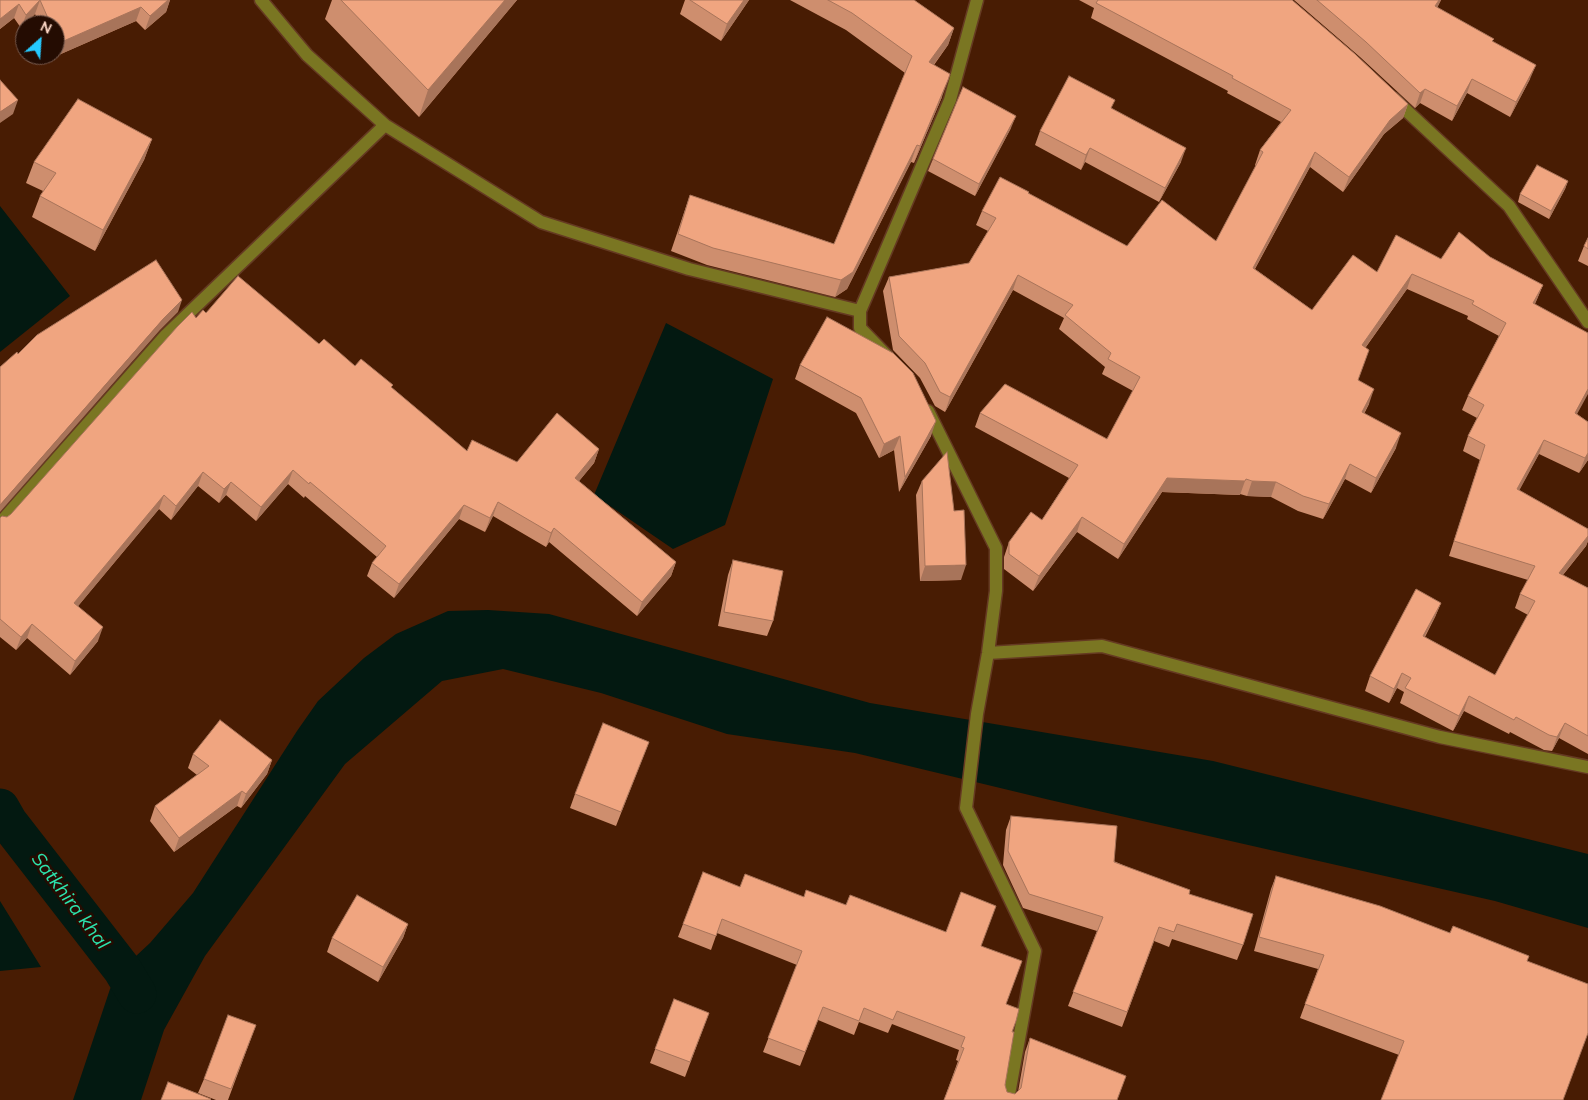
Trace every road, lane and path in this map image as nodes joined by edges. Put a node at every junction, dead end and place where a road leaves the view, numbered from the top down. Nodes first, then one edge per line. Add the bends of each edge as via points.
1 (261, 0) edge
2 (977, 0) edge
3 (1383, 89) edge
4 (385, 125) junction
5 (860, 311) junction
6 (1588, 322) edge
7 (894, 362) edge
8 (922, 400) edge
9 (0, 523) edge
10 (988, 653) junction
11 (1588, 766) edge
12 (1008, 1100) edge

1 - 4 street via 307,55
2 - 5 street via 950,100
3 - 6 street via 1509,206
4 - 5 street via 541,222 689,269
4 - 9 street via 166,335
5 - 7 street via 860,328
8 - 10 street via 996,548 996,591
10 - 11 street via 1102,646 1440,737
10 - 12 street via 966,808 1035,951

